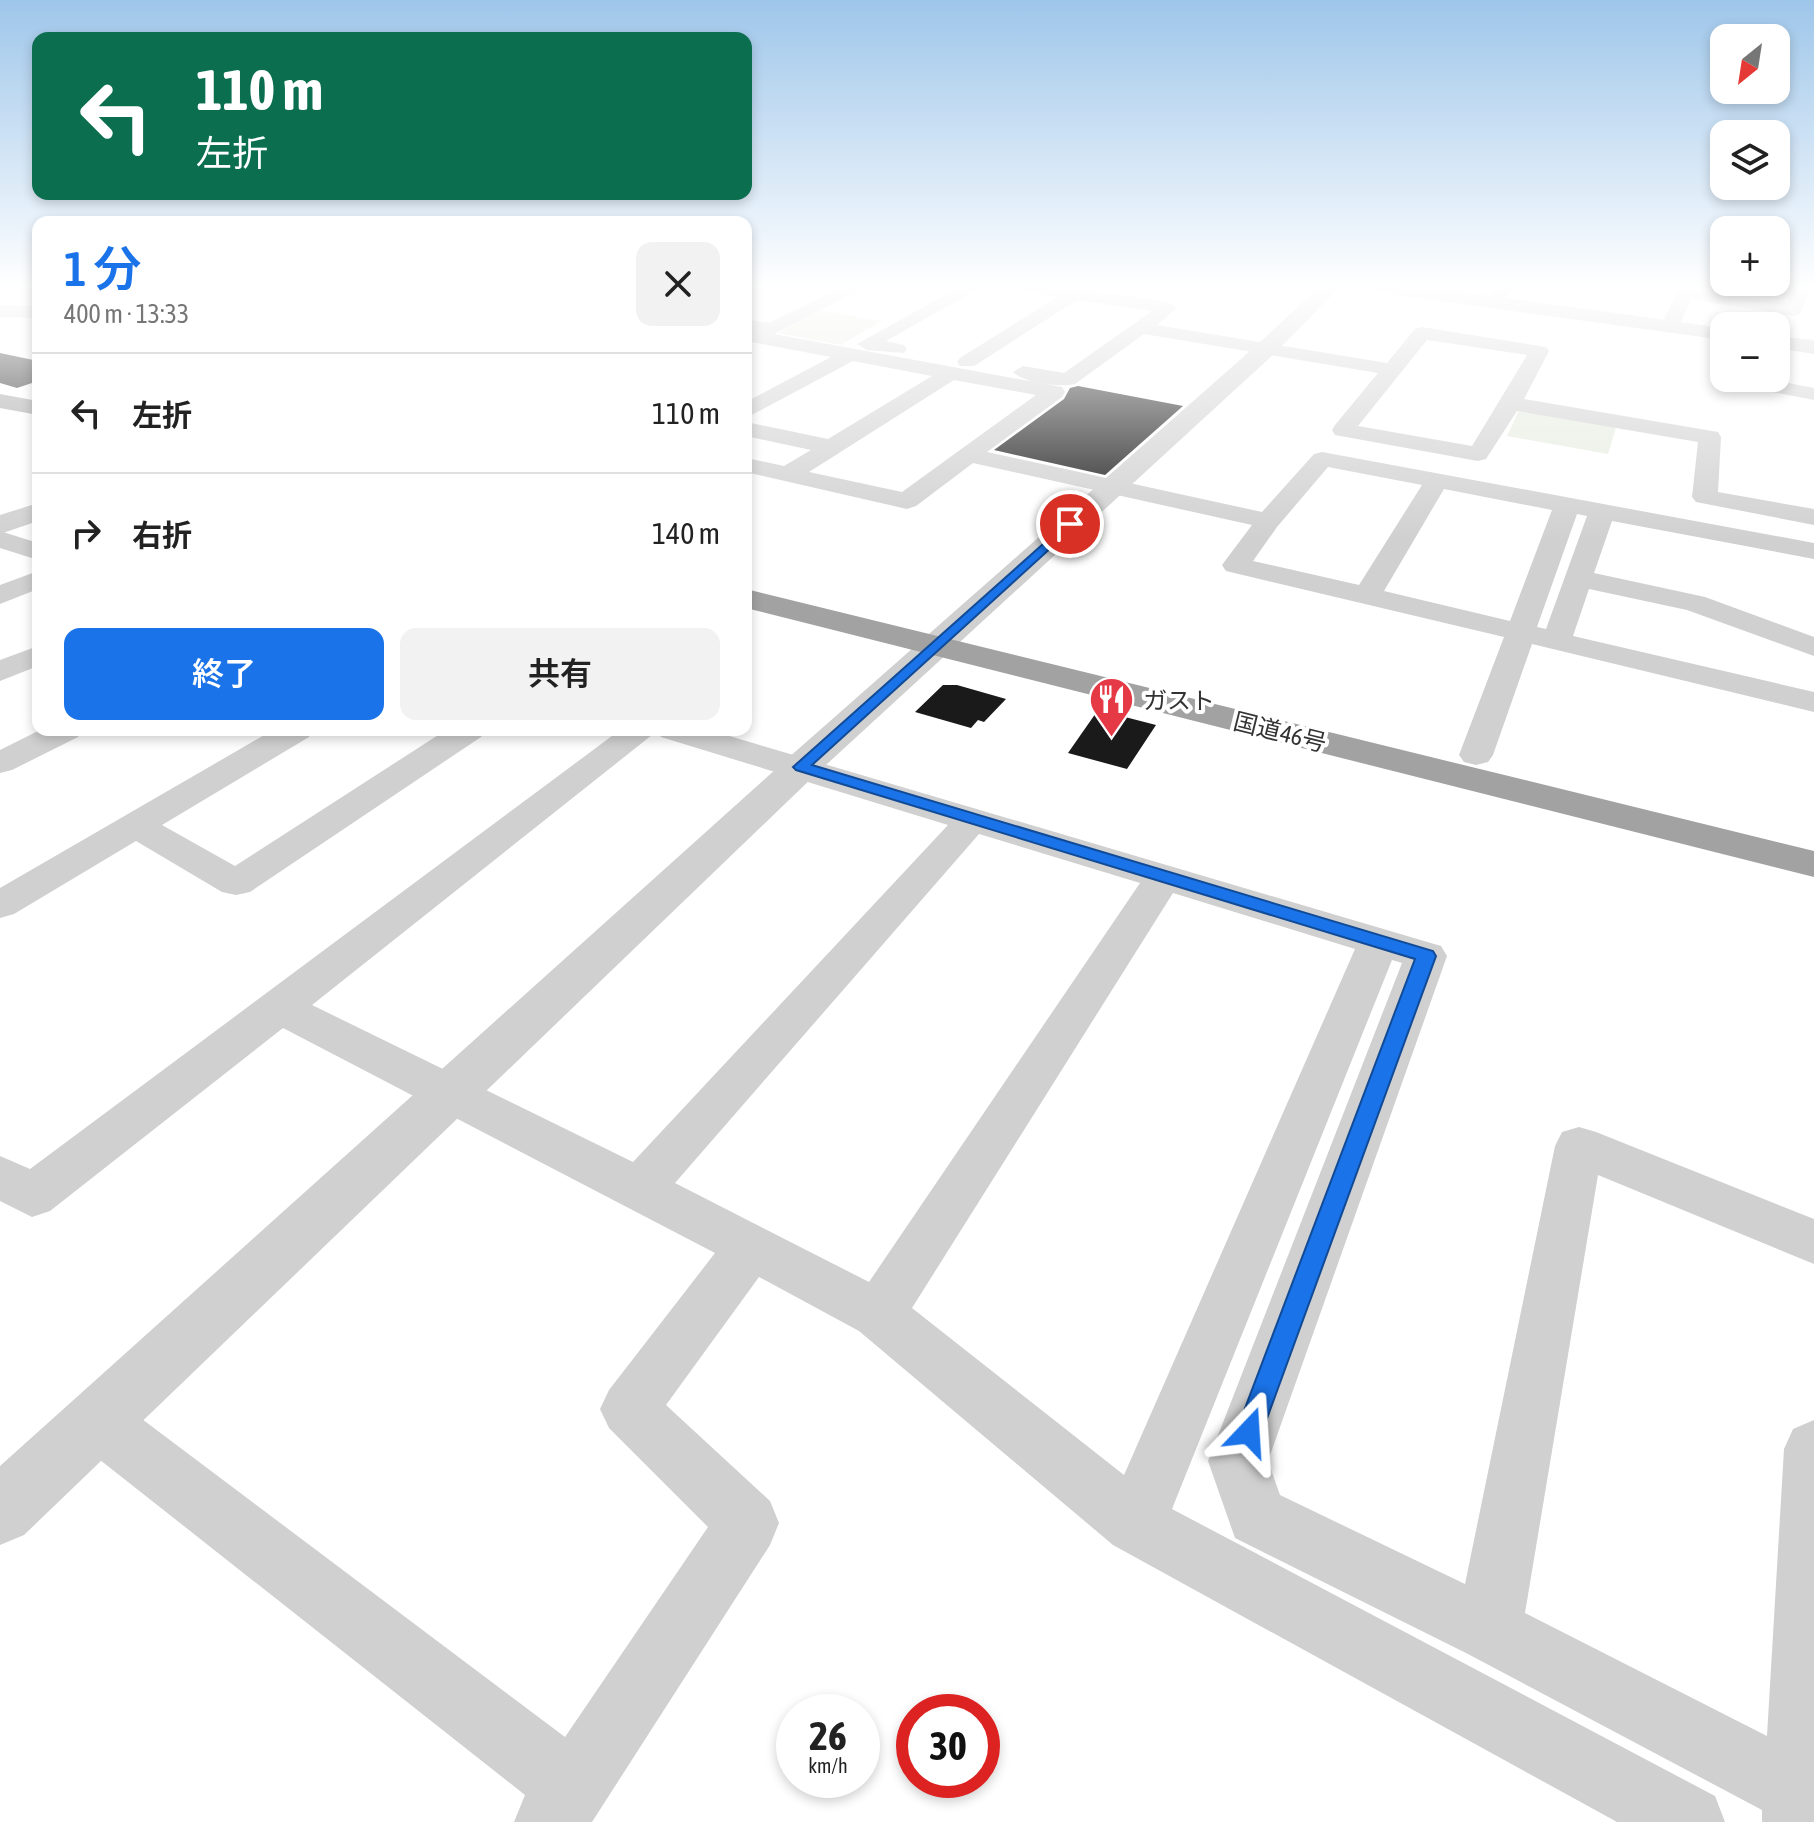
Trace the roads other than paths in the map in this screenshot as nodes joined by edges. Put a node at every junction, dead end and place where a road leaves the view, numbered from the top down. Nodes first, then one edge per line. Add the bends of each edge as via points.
1 (820, 371) edge
2 (953, 371) edge
3 (970, 371) edge
4 (986, 371) edge
5 (1081, 371) edge
6 (1241, 371) edge
7 (1393, 371) edge
8 (1528, 371) edge
9 (1790, 391) edge
10 (1814, 394) edge
11 (0, 401) edge
12 (1511, 403) junction
13 (32, 407) edge
14 (752, 408) edge
15 (0, 416) edge
16 (32, 422) edge
17 (752, 430) edge
18 (832, 447) junction
19 (971, 456) junction
20 (752, 466) edge
21 (788, 474) junction
22 (1436, 482) junction
23 (1112, 486) junction
24 (1567, 505) junction
25 (1602, 511) junction
26 (32, 513) edge
27 (1814, 517) edge
28 (1268, 521) junction
29 (0, 525) edge
30 (0, 539) edge
31 (32, 550) edge
32 (1814, 551) edge
33 (1581, 579) junction
34 (752, 581) edge
35 (32, 582) edge
36 (0, 595) edge
37 (1367, 595) junction
38 (752, 599) edge
39 (1520, 633) junction
40 (944, 637) junction
41 (1556, 642) junction
42 (1814, 647) edge
43 (32, 658) edge
44 (0, 672) edge
45 (1814, 702) edge
46 (54, 736) edge
47 (287, 736) edge
48 (460, 736) edge
49 (633, 736) edge
50 (694, 736) edge
51 (1476, 755) junction
52 (0, 763) edge
53 (801, 767) junction
54 (973, 819) junction
55 (137, 826) junction
56 (1814, 839) edge
57 (1814, 864) edge
58 (1164, 877) junction
59 (0, 905) edge
60 (1379, 942) junction
61 (279, 1007) junction
62 (449, 1092) junction
63 (0, 1176) edge
64 (640, 1188) junction
65 (1814, 1242) edge
66 (751, 1247) junction
67 (878, 1314) junction
68 (97, 1421) junction
69 (1814, 1449) edge
70 (0, 1511) edge
71 (1135, 1523) junction
72 (1489, 1630) junction
73 (1804, 1803) edge
74 (561, 1805) edge
75 (1689, 1822) edge

1 - 14 street
2 - 18 street
3 - 19 street via 1054,392
4 - 5 street via 1068,380
6 - 23 street
7 - 12 street via 1343,430 1478,454
8 - 12 street
9 - 10 street
11 - 13 highway
12 - 27 street via 1710,430 1705,497
15 - 16 highway
17 - 18 street
18 - 21 street
19 - 21 street via 907,501
19 - 23 street
20 - 21 street
22 - 24 street
22 - 28 street via 1322,459
22 - 37 street
23 - 28 street
23 - 40 street
24 - 25 street
24 - 39 street
25 - 32 street
25 - 33 street
26 - 29 street
28 - 37 street via 1236,565
30 - 31 street
33 - 41 street
33 - 42 street via 1695,603
34 - 40 highway, 国道46号
35 - 36 street
37 - 39 street
38 - 40 highway, 国道46号
39 - 41 street
39 - 51 street
40 - 51 highway, 国道46号
40 - 53 street
40 - 57 highway, 国道46号
41 - 45 street
43 - 44 street
46 - 52 street
47 - 55 street
48 - 55 street via 236,883
49 - 61 street
50 - 53 street
51 - 56 highway, 国道46号
53 - 54 street
53 - 62 street
54 - 58 street
54 - 64 street
55 - 59 street
58 - 60 street
58 - 67 street
60 - 71 street
60 - 72 street via 1426,956 1238,1461 1257,1516
61 - 62 street
61 - 63 street via 32,1196
62 - 64 street
62 - 68 street
64 - 66 street
65 - 72 street via 1579,1146
66 - 67 street
66 - 74 street via 629,1409 748,1523
67 - 71 street
68 - 70 street
68 - 74 street
69 - 73 street
71 - 75 street
72 - 73 street

